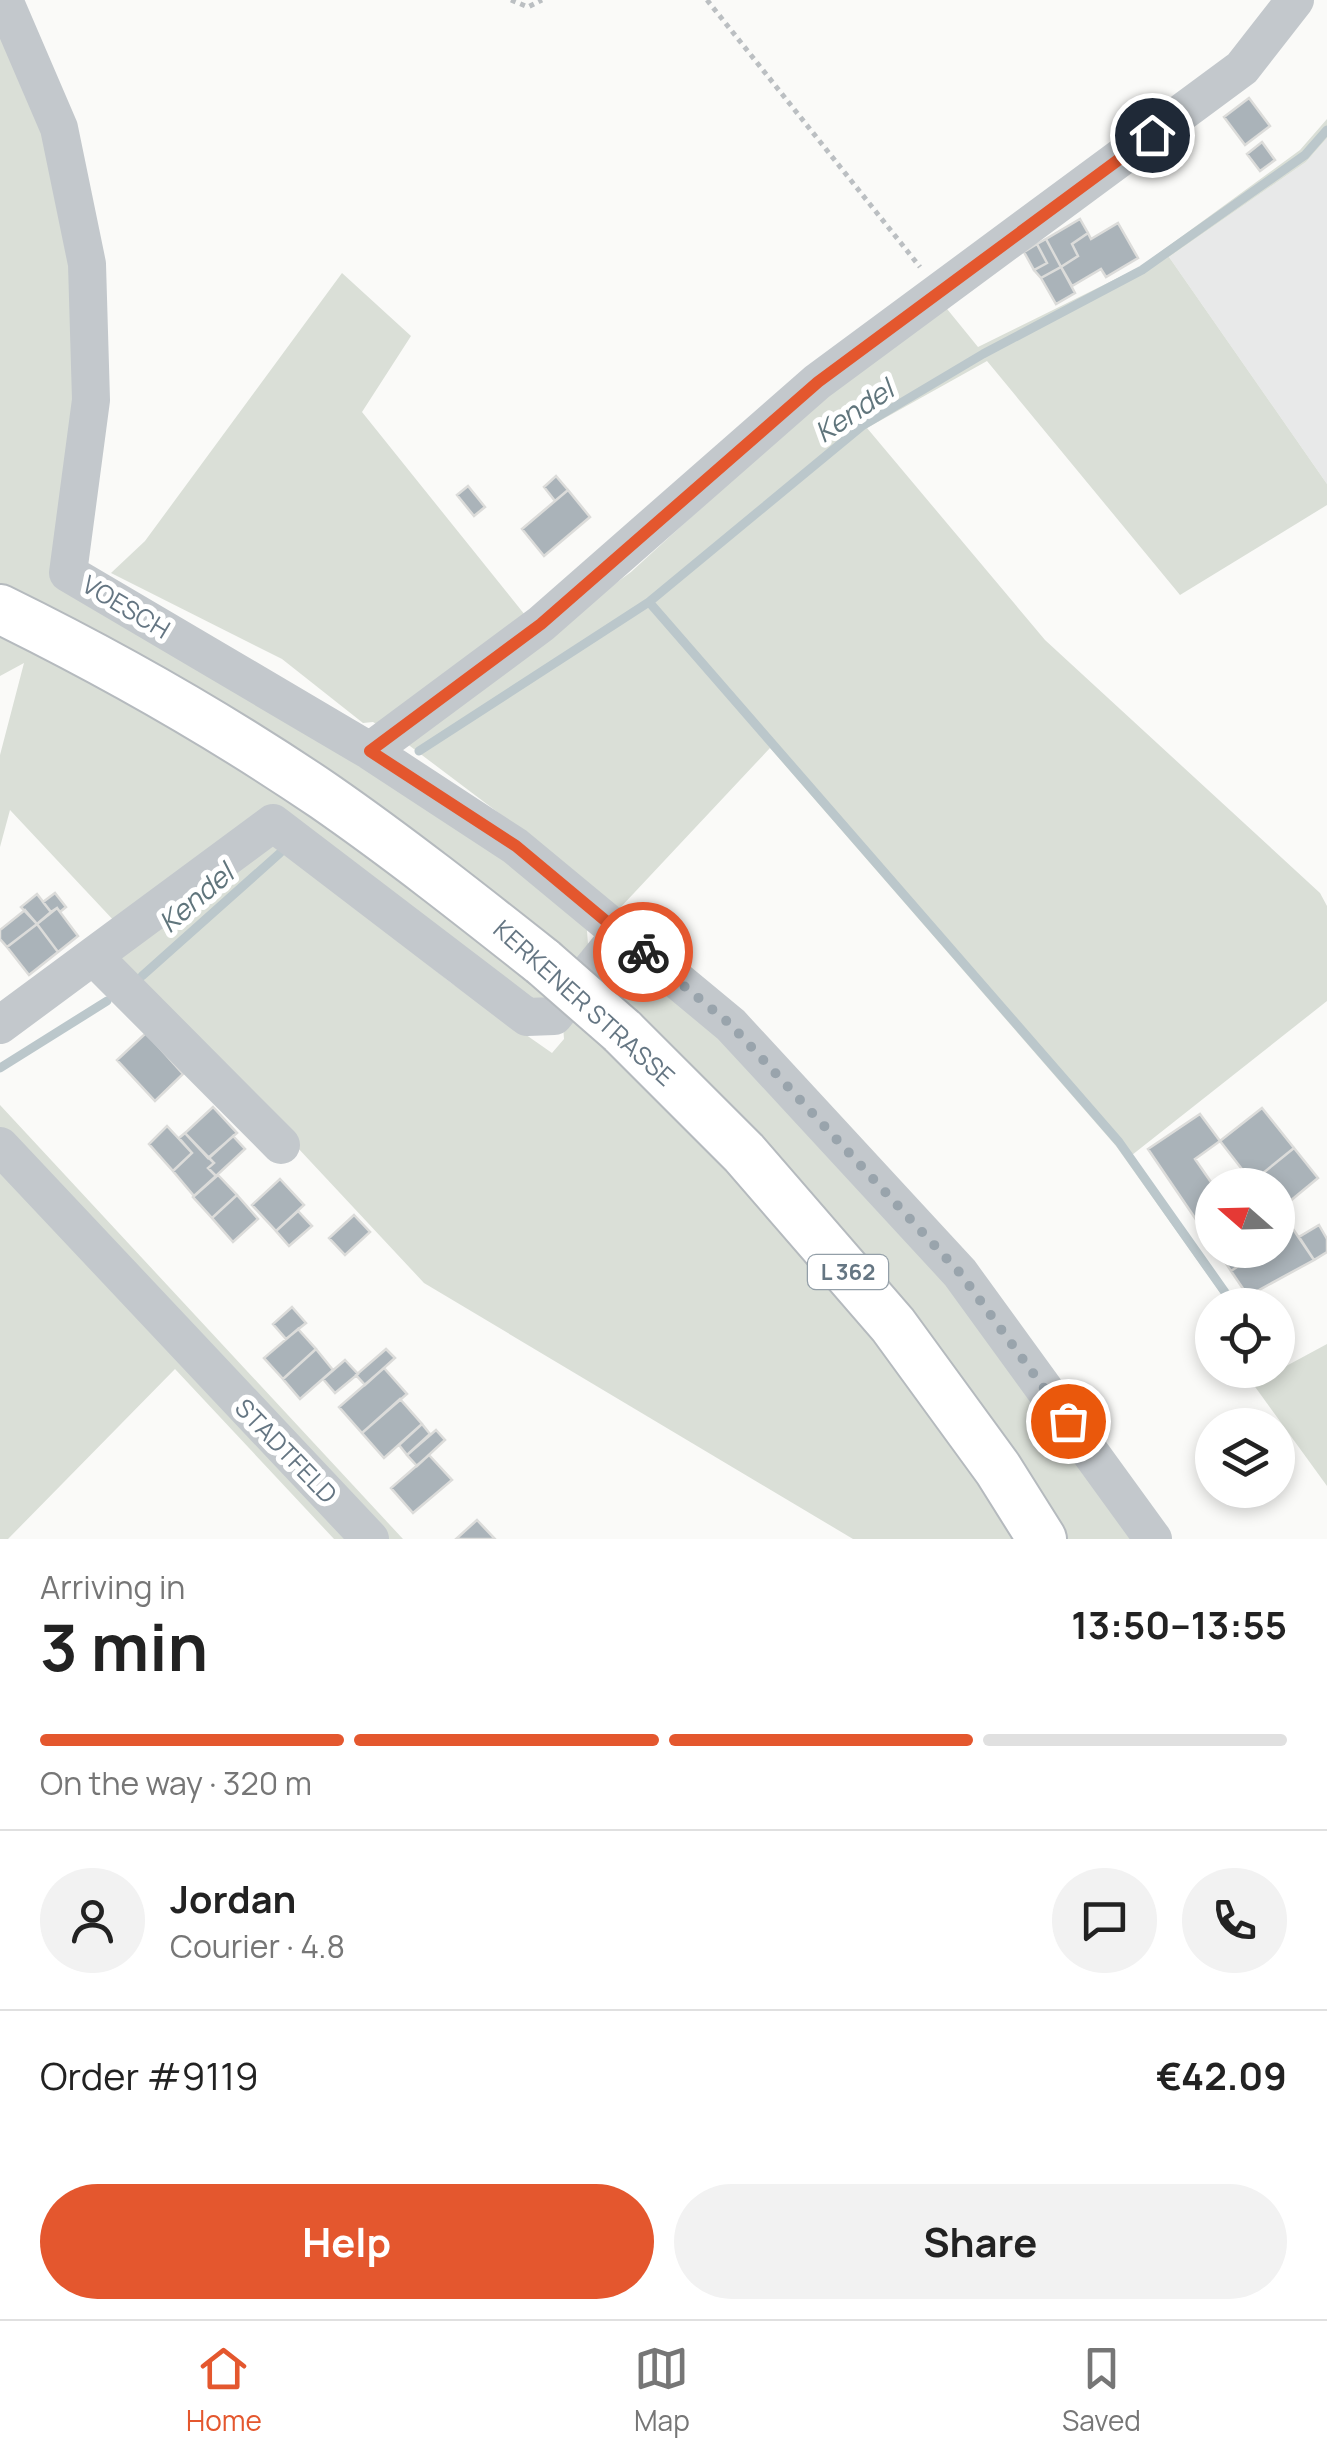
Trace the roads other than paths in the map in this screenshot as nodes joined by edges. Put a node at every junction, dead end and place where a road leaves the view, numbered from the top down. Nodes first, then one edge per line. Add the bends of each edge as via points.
1 (4, 0) edge
2 (1295, 0) edge
3 (0, 609) edge
4 (370, 751) junction
5 (622, 934) junction
6 (93, 956) junction
7 (0, 1025) edge
8 (0, 1146) edge
9 (281, 1146) dead end
10 (370, 1539) edge
11 (1042, 1539) edge
12 (1154, 1539) edge

1 - 4 street, VOESCH via 59,128 87,264 91,400 68,573
2 - 4 street via 1242,68 818,382 541,624
3 - 11 main road, KERKENER STRASSE / L 362, bridge via 161,694 308,786 452,888 622,1031 744,1154 894,1325
4 - 5 street, VOESCH via 516,846
5 - 6 street via 554,1016 527,1017 273,823
5 - 12 street, VOESCH via 730,1024 960,1273
6 - 7 street
6 - 9 street
8 - 10 street, STADTFELD

